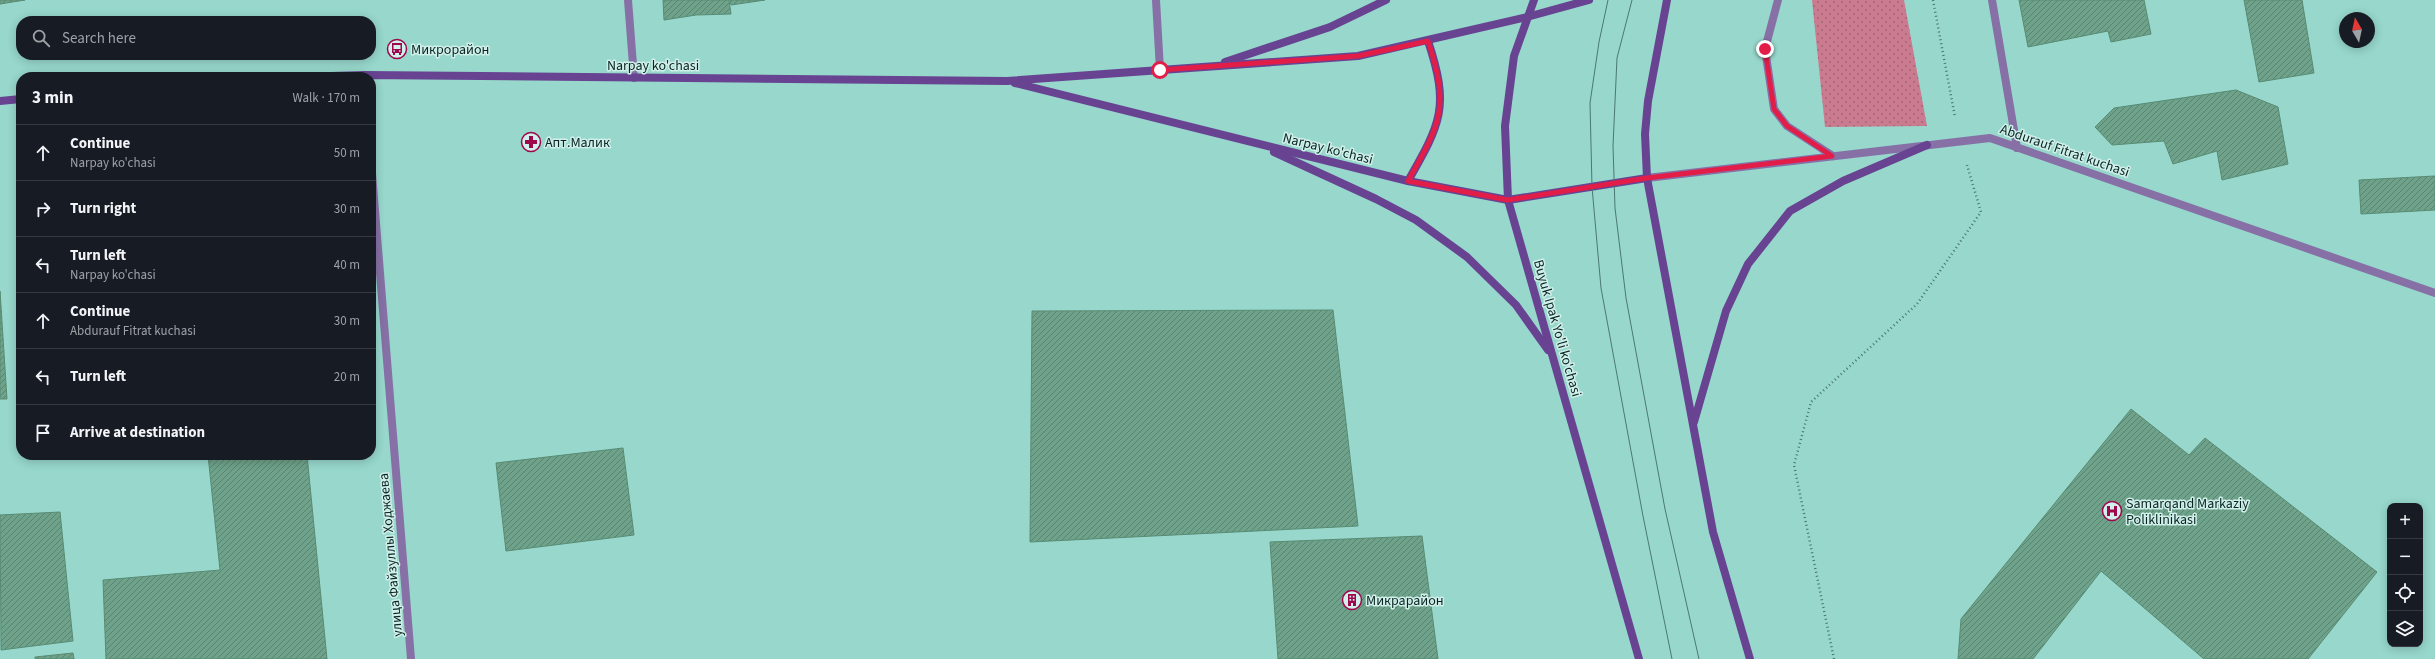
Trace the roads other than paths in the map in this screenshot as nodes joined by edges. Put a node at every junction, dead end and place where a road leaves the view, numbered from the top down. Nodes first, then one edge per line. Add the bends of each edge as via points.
1 (628, 0) edge
2 (1156, 0) edge
3 (1386, 0) edge
4 (1534, 0) edge
5 (1589, 0) edge
6 (1666, 0) edge
7 (1778, 0) edge
8 (1992, 0) edge
9 (1527, 17) junction
10 (1428, 41) junction
11 (1214, 66) junction
12 (1160, 70) junction
13 (376, 76) edge
14 (634, 78) junction
15 (1007, 81) junction
16 (16, 99) edge
17 (0, 101) edge
18 (1256, 144) junction
19 (1927, 145) junction
20 (2017, 148) junction
21 (1832, 156) junction
22 (1647, 178) junction
23 (1408, 181) junction
24 (1508, 200) junction
25 (376, 223) edge
26 (2435, 293) edge
27 (1552, 355) junction
28 (1693, 425) junction
29 (411, 659) edge
30 (1639, 659) edge
31 (1750, 659) edge

1 - 14 street
2 - 12 street
3 - 11 main road via 1330,27
4 - 9 main road, Buyuk Ipak Yo'li ko'chasi
5 - 9 main road, Narpay ko'chasi
6 - 22 main road via 1648,101 1645,134
7 - 21 street via 1765,49 1774,109 1787,126
8 - 20 street
9 - 10 main road, Narpay ko'chasi
9 - 24 main road, Buyuk Ipak Yo'li ko'chasi via 1514,56 1505,126
10 - 11 main road, Narpay ko'chasi via 1358,56
10 - 23 main road via 1436,67 1442,106 1437,126
11 - 12 main road, Narpay ko'chasi
12 - 15 main road, Narpay ko'chasi
13 - 14 main road, Narpay ko'chasi
14 - 15 main road, Narpay ko'chasi
15 - 18 main road, Narpay ko'chasi
16 - 17 main road
18 - 23 main road, Narpay ko'chasi
18 - 27 main road via 1416,220 1461,252 1516,305
19 - 20 street, Abdurauf Fitrat kuchasi via 1990,138
19 - 21 street, Abdurauf Fitrat kuchasi
19 - 28 main road via 1843,181 1790,211 1748,264 1726,311
20 - 26 street, Abdurauf Fitrat kuchasi
21 - 22 street, Abdurauf Fitrat kuchasi
22 - 24 main road, Narpay ko'chasi
22 - 28 main road
23 - 24 main road, Narpay ko'chasi
24 - 27 main road, Buyuk Ipak Yo'li ko'chasi
25 - 29 street, улица Файзуллы Ходжаева
27 - 30 main road, Buyuk Ipak Yo'li ko'chasi
28 - 31 main road via 1713,532

